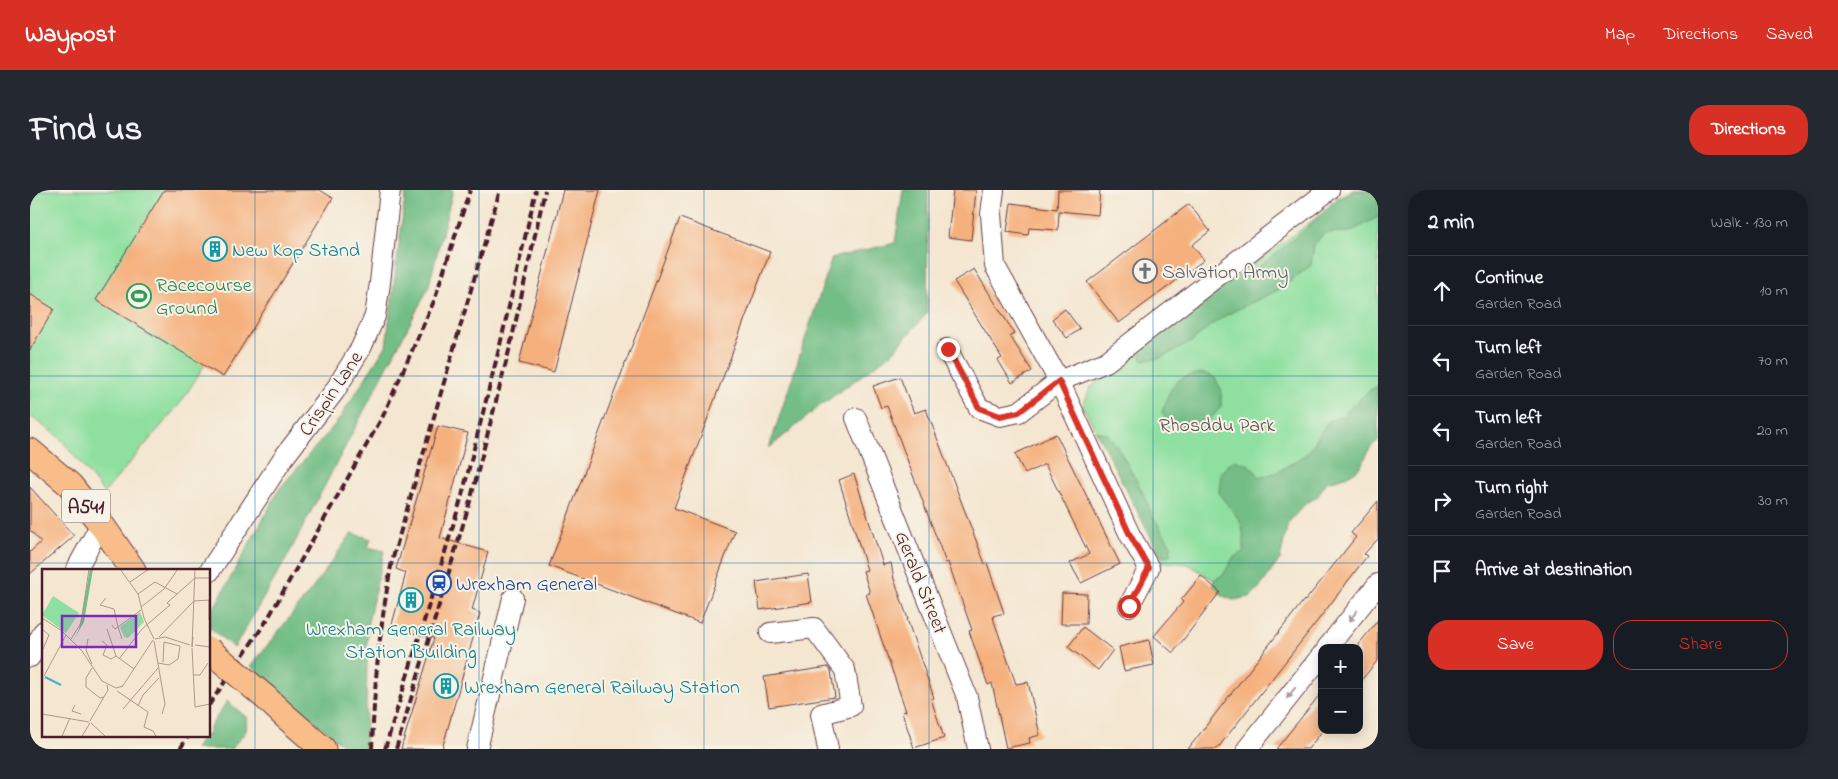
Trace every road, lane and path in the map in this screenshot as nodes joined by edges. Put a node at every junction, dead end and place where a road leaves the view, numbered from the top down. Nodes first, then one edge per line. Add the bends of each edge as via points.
1 (390, 190) edge
2 (994, 190) edge
3 (1329, 190) edge
4 (948, 349) dead end
5 (1059, 381) junction
6 (856, 418) dead end
7 (30, 451) edge
8 (100, 524) junction
9 (77, 569) edge
10 (131, 569) edge
11 (210, 570) edge
12 (1378, 584) edge
13 (513, 598) dead end
14 (1129, 606) dead end
15 (770, 633) dead end
16 (42, 635) edge
17 (1330, 644) edge
18 (210, 651) edge
19 (30, 657) edge
20 (1318, 660) edge
21 (323, 749) edge
22 (476, 749) edge
23 (828, 749) edge
24 (978, 749) edge
25 (1247, 749) edge

1 - 11 street, Crispin Lane via 375,316 361,348
2 - 5 street via 991,214 995,266
3 - 5 street via 1106,362
4 - 5 street via 979,408 1000,416 1019,412
5 - 14 street via 1130,535 1149,568
6 - 24 street, Gerald Street via 967,696
7 - 8 main road, A541 via 70,485
8 - 9 street
8 - 10 main road, A541
12 -> 17 street
13 - 22 street
15 - 23 street via 814,628 845,670 851,706 821,714
16 - 19 street
18 - 21 main road, bridge
20 -> 25 street

